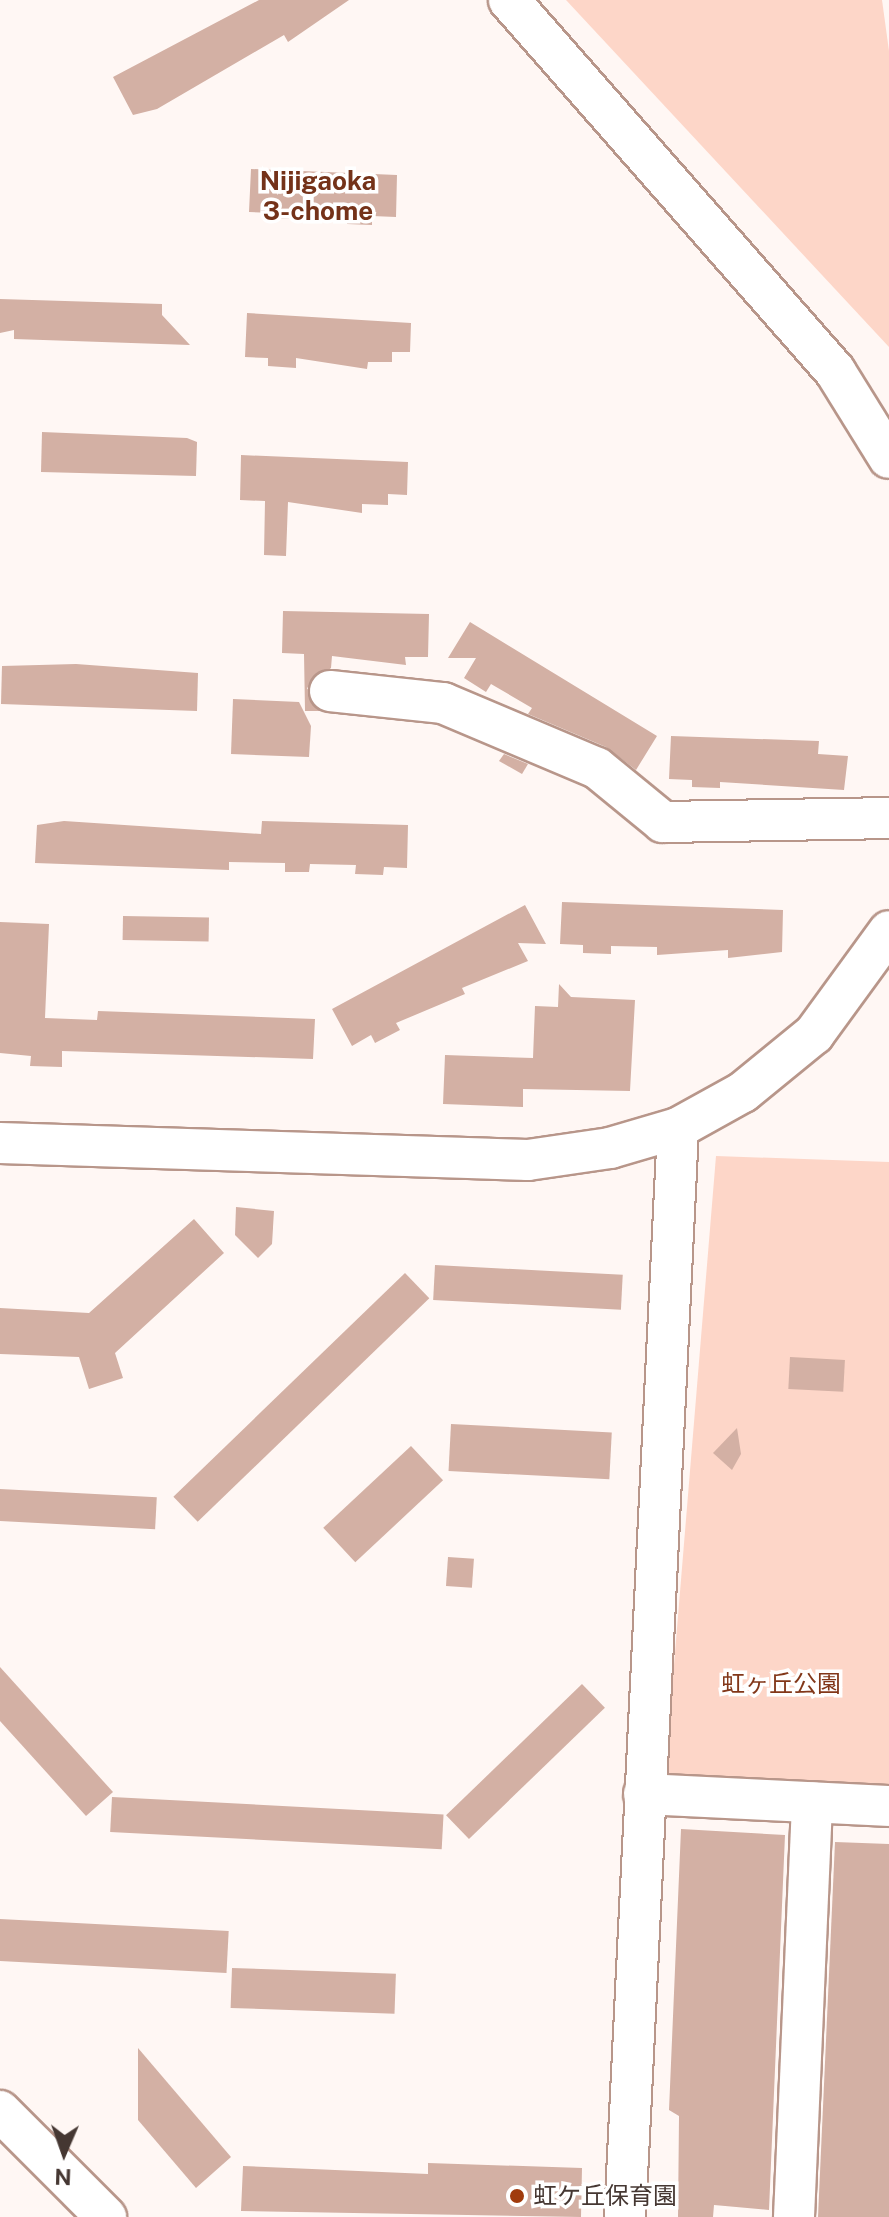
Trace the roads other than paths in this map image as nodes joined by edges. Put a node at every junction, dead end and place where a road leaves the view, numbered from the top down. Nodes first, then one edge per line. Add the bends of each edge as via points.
1 (509, 0) edge
2 (889, 458) edge
3 (330, 691) dead end
4 (889, 818) edge
5 (889, 931) edge
6 (678, 1128) junction
7 (0, 1143) edge
8 (644, 1794) junction
9 (812, 1802) junction
10 (889, 1806) edge
11 (0, 2111) edge
12 (106, 2217) edge
13 (625, 2217) edge
14 (794, 2217) edge

1 - 2 street via 835,371
3 - 4 street via 443,703 597,768 663,822
5 - 6 street via 814,1034 743,1092
6 - 7 street via 528,1160
6 - 8 street
8 - 9 street
8 - 13 street
9 - 10 street
9 - 14 street
11 - 12 street

